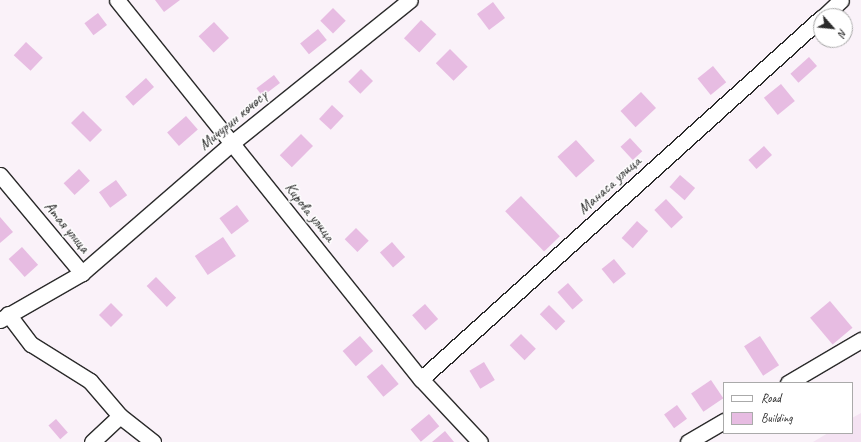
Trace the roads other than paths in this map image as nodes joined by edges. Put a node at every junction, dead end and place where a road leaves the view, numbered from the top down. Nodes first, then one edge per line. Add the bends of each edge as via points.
1 (117, 0) edge
2 (410, 0) edge
3 (841, 0) edge
4 (832, 8) edge
5 (813, 25) edge
6 (232, 143) junction
7 (0, 175) edge
8 (82, 273) junction
9 (4, 317) edge
10 (861, 340) edge
11 (422, 379) junction
12 (790, 382) edge
13 (120, 416) junction
14 (723, 422) edge
15 (92, 442) edge
16 (153, 442) edge
17 (480, 442) edge
18 (688, 442) edge

1 - 6 street, Кирова улица
2 - 6 street, Мичурин көчөсү
3 - 4 street
5 - 11 street, Манаса улица
6 - 8 street, Мичурин көчөсү
6 - 11 street, Кирова улица
7 - 8 street, Атая улица
8 - 9 street, Атая улица
9 - 13 street, Атая улица via 31,344 90,381
10 - 12 street
11 - 17 street, Кирова улица
13 - 15 street
13 - 16 street, Атая улица
14 - 18 street

